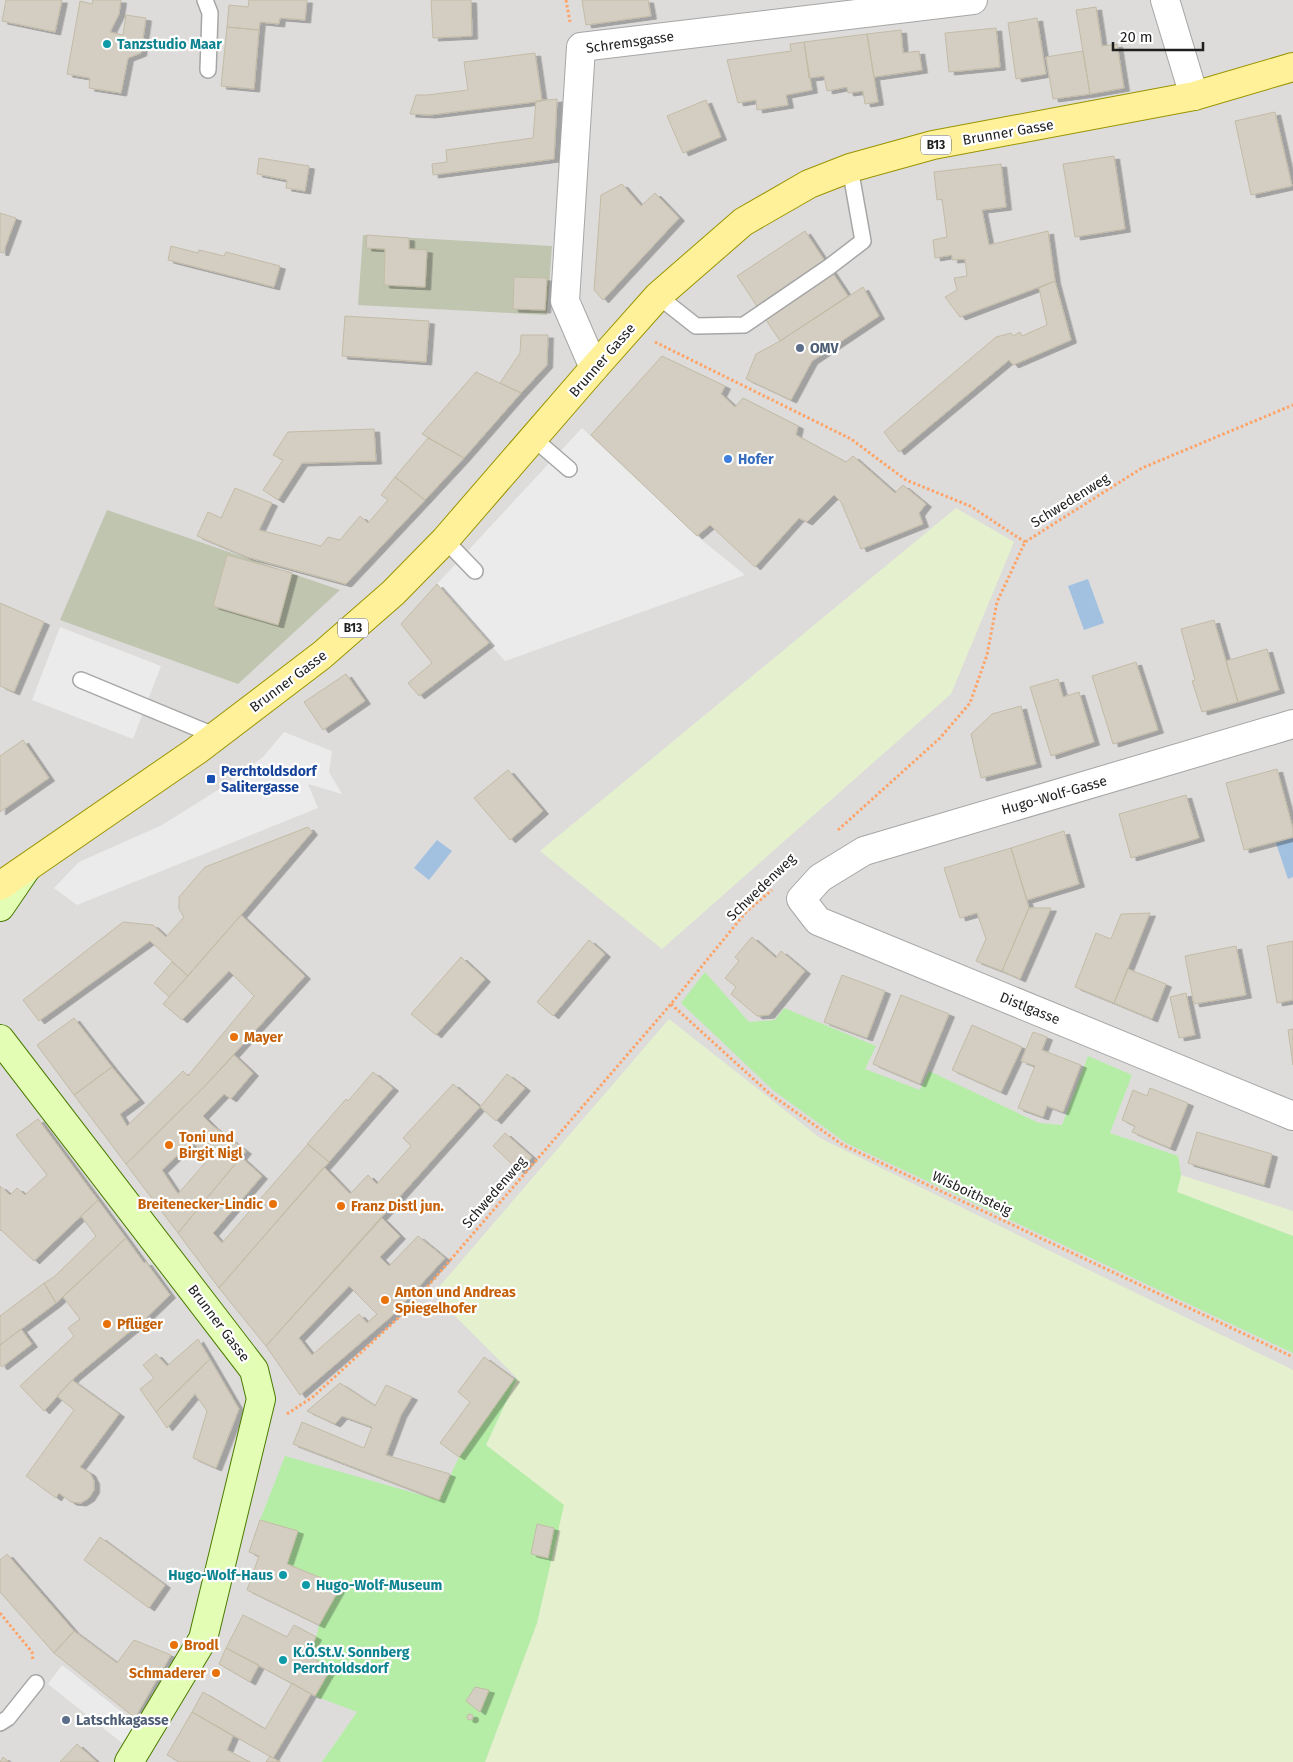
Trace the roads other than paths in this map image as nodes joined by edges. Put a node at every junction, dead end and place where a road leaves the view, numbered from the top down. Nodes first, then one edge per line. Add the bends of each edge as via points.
1 (205, 0) edge
2 (973, 0) edge
3 (1165, 0) edge
4 (1293, 67) edge
5 (208, 70) dead end
6 (1194, 96) junction
7 (850, 168) junction
8 (658, 296) junction
9 (594, 368) junction
10 (533, 438) junction
11 (569, 469) dead end
12 (445, 540) junction
13 (475, 571) dead end
14 (81, 680) dead end
15 (1293, 724) edge
16 (216, 736) junction
17 (26, 869) junction
18 (820, 878) joint
19 (0, 886) edge
20 (0, 907) edge
21 (0, 1039) edge
22 (1293, 1116) edge
23 (36, 1684) road end
24 (0, 1724) edge
25 (129, 1762) edge

1 - 5 lane via 210,13
2 - 9 street, Schremsgasse via 581,47 565,301
3 - 6 street
4 - 6 main road, Brunner Gasse / B13
6 - 7 main road, Brunner Gasse / B13 via 933,145
7 - 8 main road, Brunner Gasse / B13 via 810,184 743,222
7 - 8 lane via 862,241 744,325 696,326
8 - 9 main road, Brunner Gasse / B13
9 - 10 main road, Brunner Gasse / B13
10 - 11 lane
10 - 12 main road, Brunner Gasse / B13
12 - 13 lane
12 - 16 main road, Brunner Gasse / B13 via 394,593 329,649
14 - 16 lane
15 - 18 street, Hugo-Wolf-Gasse via 864,851
16 - 17 main road, Brunner Gasse / B13
17 - 19 main road, Brunner Gasse / B13
17 - 20 main road, Brunner Gasse
18 - 22 street, Distlgasse via 801,900 818,921
21 - 25 main road, Brunner Gasse via 254,1370 261,1398 203,1639
23 - 24 lane

